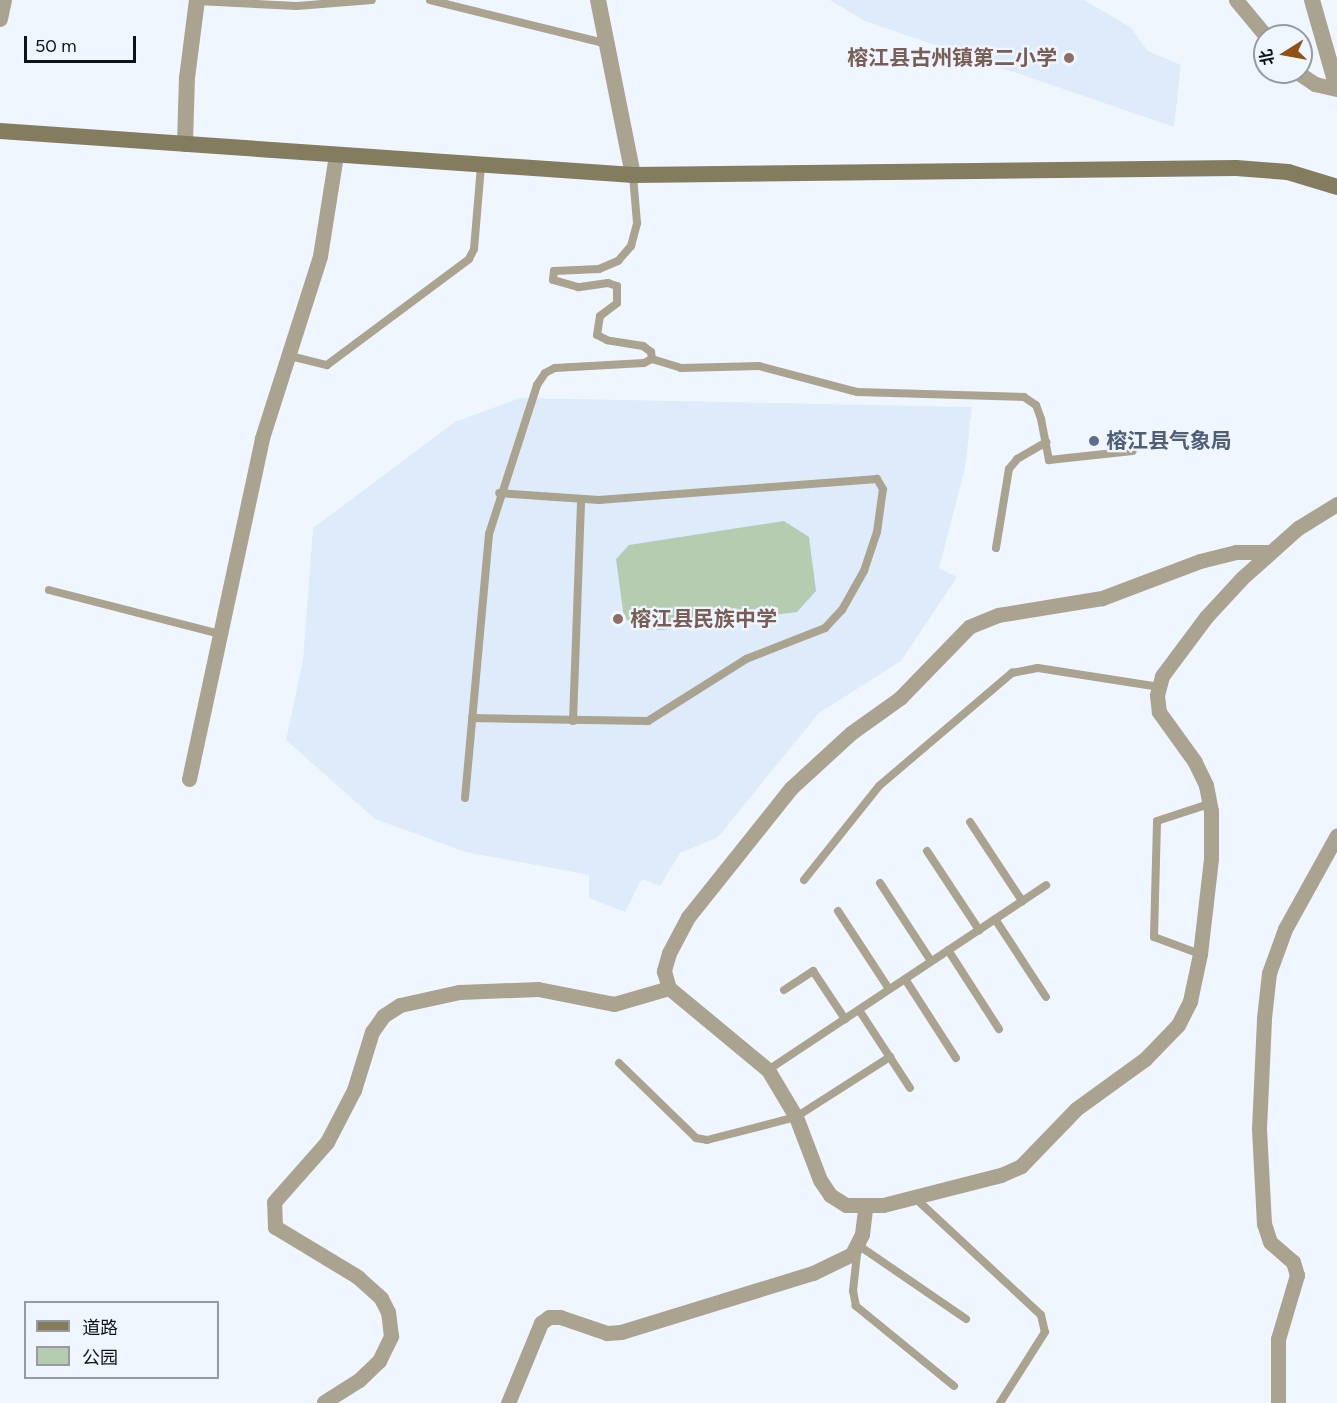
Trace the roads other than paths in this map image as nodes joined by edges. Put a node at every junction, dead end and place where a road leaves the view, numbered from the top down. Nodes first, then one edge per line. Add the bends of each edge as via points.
1 (4, 0) edge
2 (197, 0) edge
3 (372, 0) edge
4 (430, 0) edge
5 (598, 0) edge
6 (1236, 0) edge
7 (1312, 0) edge
8 (0, 19) edge
9 (1256, 24) edge
10 (604, 42) junction
11 (1313, 83) edge
12 (1337, 88) edge
13 (0, 131) edge
14 (185, 144) junction
15 (336, 155) junction
16 (481, 165) junction
17 (633, 175) junction
18 (1337, 187) edge
19 (290, 356) junction
20 (651, 359) junction
21 (1046, 442) junction
22 (1133, 451) dead end
23 (499, 493) junction
24 (581, 500) junction
25 (1337, 504) edge
26 (996, 548) dead end
27 (1270, 552) junction
28 (49, 590) dead end
29 (220, 634) junction
30 (1160, 687) junction
31 (472, 717) junction
32 (573, 721) junction
33 (189, 779) dead end
34 (465, 798) dead end
35 (1209, 804) junction
36 (970, 822) dead end
37 (1337, 835) edge
38 (927, 851) dead end
39 (804, 880) dead end
40 (880, 883) dead end
41 (1046, 885) dead end
42 (1022, 901) junction
43 (838, 911) dead end
44 (995, 919) junction
45 (979, 930) junction
46 (948, 950) junction
47 (1200, 954) junction
48 (931, 962) junction
49 (905, 979) junction
50 (669, 988) junction
51 (889, 989) junction
52 (784, 990) dead end
53 (1046, 997) dead end
54 (859, 1010) junction
55 (845, 1019) junction
56 (999, 1029) dead end
57 (890, 1057) junction
58 (956, 1058) dead end
59 (619, 1064) dead end
60 (768, 1070) junction
61 (910, 1088) dead end
62 (796, 1117) junction
63 (914, 1197) junction
64 (865, 1208) junction
65 (858, 1245) junction
66 (966, 1319) dead end
67 (954, 1386) dead end
68 (324, 1402) edge
69 (508, 1403) edge
70 (1000, 1403) edge
71 (1278, 1403) edge

1 - 8 street
2 - 3 lane via 297,6
2 - 14 street via 187,78
4 - 10 lane
5 - 10 street
6 - 9 street
7 - 12 street
10 - 17 street
11 - 12 street
13 - 14 main road
14 - 15 main road
15 - 16 main road
15 - 19 street via 320,256
16 - 17 main road
16 - 19 lane via 474,249 469,259 327,365
17 - 18 main road via 1236,168 1288,172
17 - 20 lane via 637,223 631,246 618,261 599,269 554,271 553,280 578,287 608,283 617,286 617,303 600,316 597,334 607,340 643,346 651,352
19 - 29 street via 262,438
20 - 21 lane via 681,368 759,366 857,392 1024,397 1036,405
20 - 23 lane via 644,363 555,368 545,373
21 - 22 lane via 1049,460
21 - 26 lane via 1017,459 1009,469
23 - 24 lane
23 - 31 lane via 485,564
24 - 32 lane
24 - 32 lane via 877,479 883,489 877,532 864,571 842,610 825,628 746,659 648,721
25 - 27 street
27 - 30 street via 1206,617 1171,660
27 - 50 street via 1236,552 1200,561 1102,598 998,615 969,627 900,698 819,760 763,819 688,917 664,971
28 - 29 lane
29 - 33 street
30 - 35 street via 1159,712 1195,762
30 - 39 lane via 1038,668 1012,673 879,786
31 - 32 lane
31 - 34 lane
35 - 47 street via 1211,859
35 - 47 lane via 1157,821 1154,937
36 - 42 lane
37 - 71 street via 1285,929 1269,973 1264,1018 1259,1129 1264,1224 1270,1242 1293,1262 1297,1275 1278,1340
38 - 45 lane
40 - 48 lane
41 - 42 lane
42 - 44 lane
43 - 51 lane
44 - 45 lane
44 - 53 lane
45 - 46 lane
46 - 48 lane
46 - 56 lane
47 - 63 street via 1190,1001 1163,1043 1099,1089 1022,1166
48 - 49 lane
49 - 51 lane
49 - 58 lane
50 - 60 street
50 - 68 street via 614,1004 538,989 459,992 400,1005 383,1016 372,1032 354,1090 327,1142 274,1202 274,1221 283,1234 358,1277 381,1298 388,1312 391,1336 379,1361 359,1380
51 - 54 lane
52 - 55 lane via 813,971
54 - 55 lane
54 - 57 lane
55 - 60 lane
57 - 61 lane
57 - 62 lane
59 - 62 lane via 696,1138 707,1140
60 - 62 street
62 - 64 street via 820,1180 830,1195 846,1205
63 - 64 street
63 - 70 lane via 1041,1315 1046,1332
64 - 65 street
65 - 66 lane
65 - 67 lane via 853,1291 856,1306
65 - 69 street via 843,1261 813,1274 621,1332 607,1333 549,1317 541,1323

